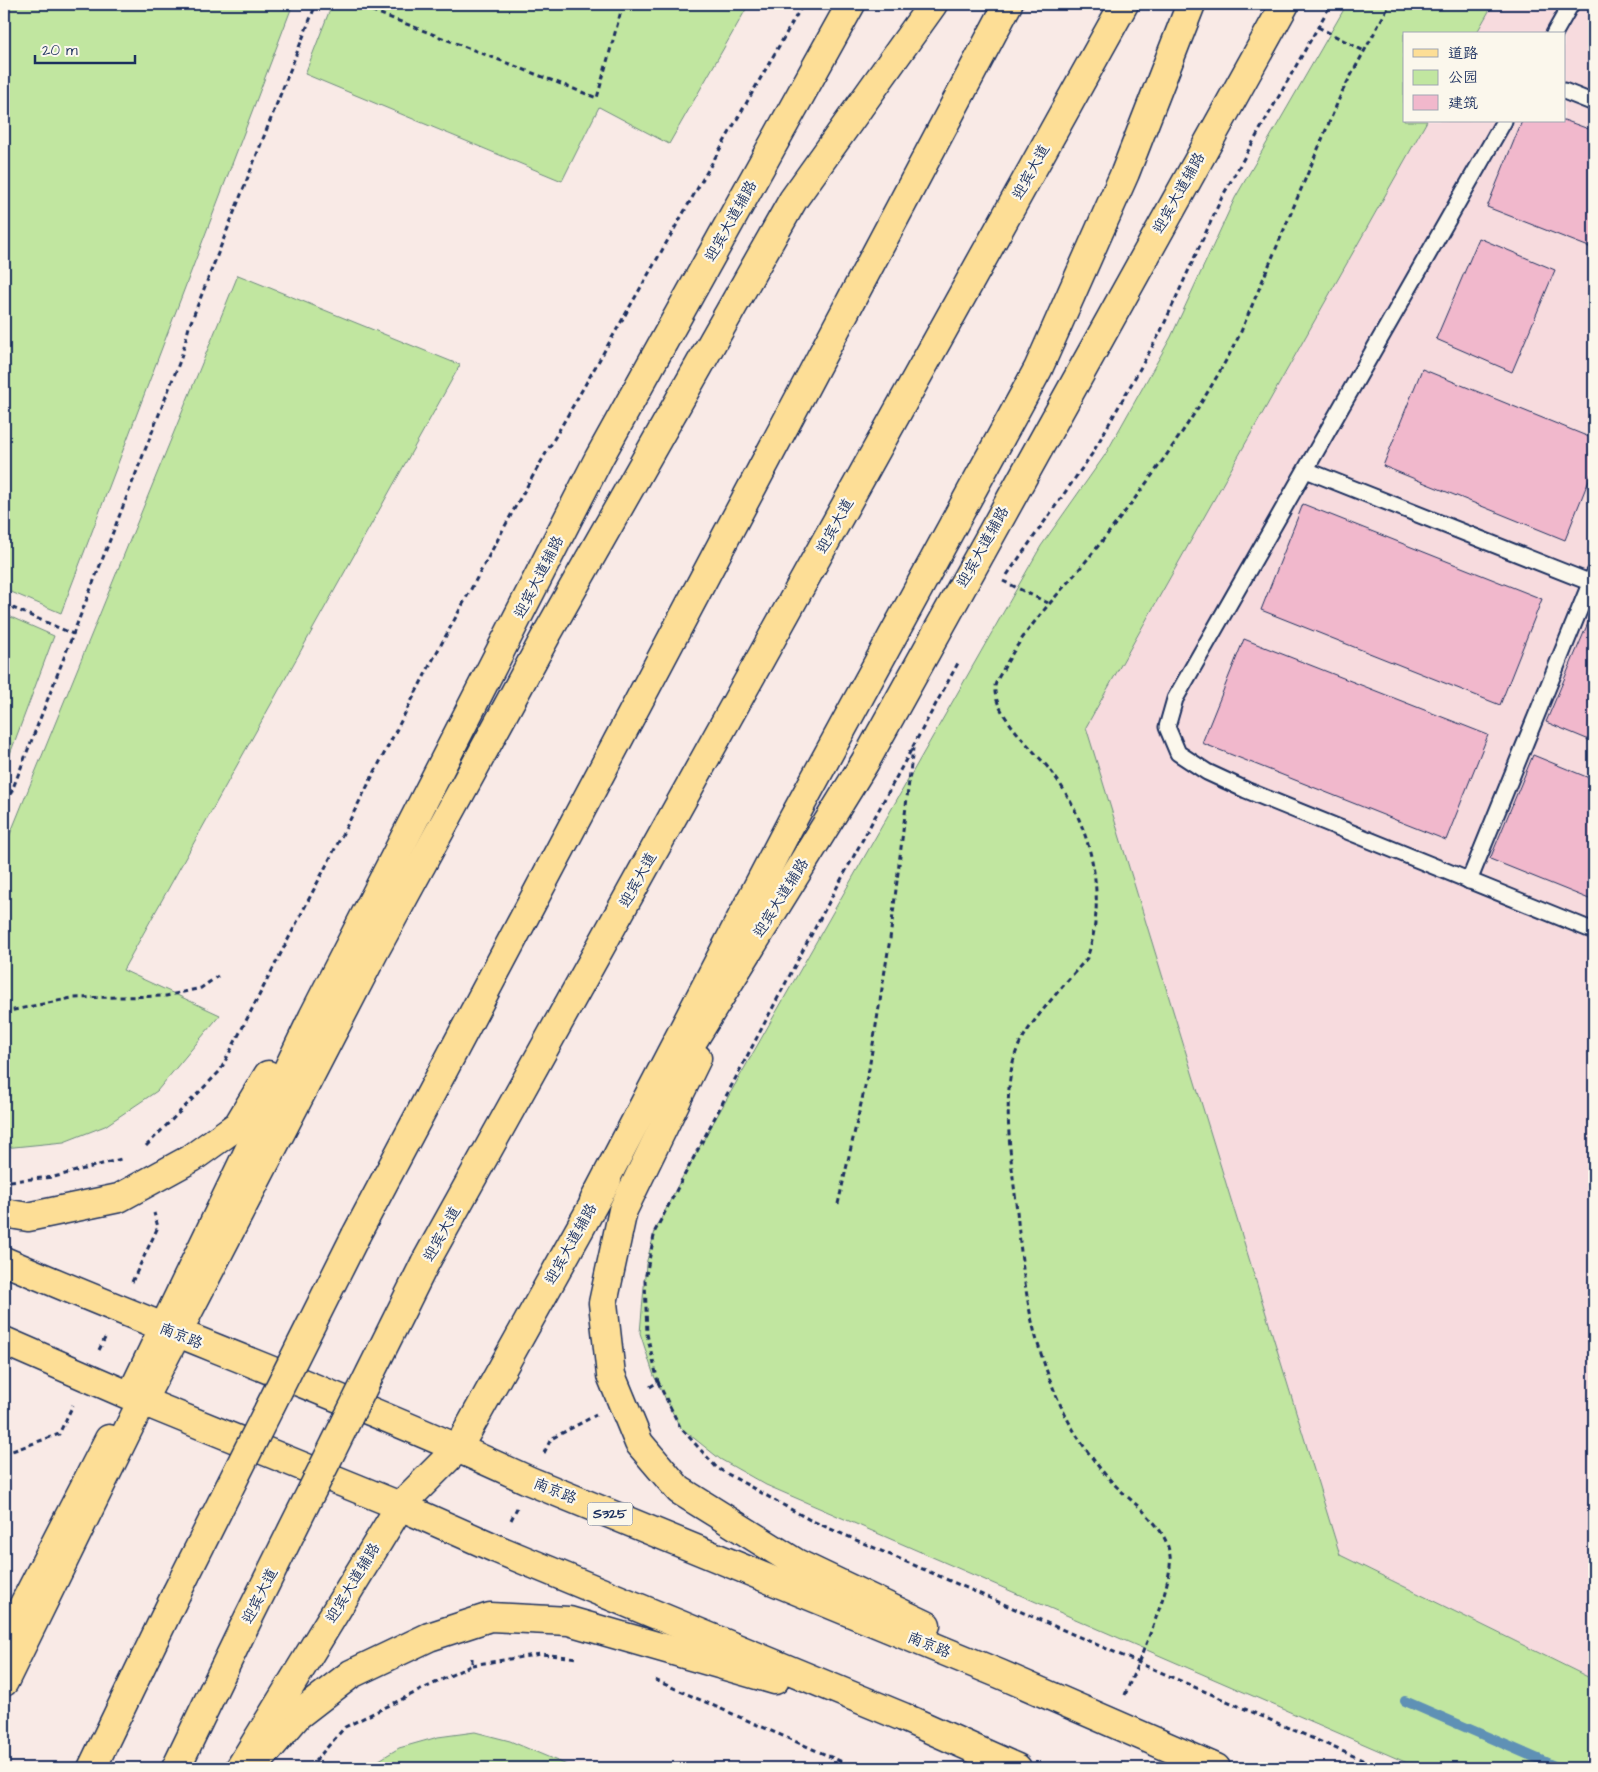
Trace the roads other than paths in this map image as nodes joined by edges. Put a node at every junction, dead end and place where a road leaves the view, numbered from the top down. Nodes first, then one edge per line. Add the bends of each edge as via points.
1 (851, 4) edge
2 (933, 4) edge
3 (1008, 4) edge
4 (1124, 4) edge
5 (1191, 4) edge
6 (1285, 4) edge
7 (1571, 4) edge
8 (1555, 32) edge
9 (1566, 92) edge
10 (1594, 103) edge
11 (1503, 122) edge
12 (1306, 470) junction
13 (1593, 580) edge
14 (1469, 880) junction
15 (376, 894) junction
16 (1594, 931) edge
17 (746, 956) junction
18 (594, 1201) junction
19 (4, 1213) edge
20 (4, 1261) edge
21 (170, 1331) junction
22 (4, 1341) edge
23 (136, 1399) junction
24 (458, 1448) junction
25 (400, 1506) junction
26 (4, 1643) edge
27 (4, 1682) edge
28 (903, 1717) junction
29 (92, 1768) edge
30 (176, 1768) edge
31 (240, 1768) edge
32 (252, 1768) edge
33 (1017, 1768) edge
34 (1216, 1768) edge
35 (1226, 1768) edge

1 - 15 main road, 迎宾大道辅路 via 599,458
2 - 21 main road via 793,200 547,634
3 - 29 main road, bridge via 356,1236
4 - 30 main road, 迎宾大道, bridge via 426,1263
5 - 18 main road via 1124,173 1038,368 793,819
6 - 17 main road, 迎宾大道辅路 via 865,762
7 - 8 lane
9 - 10 lane
11 - 12 lane
12 - 13 lane
12 - 14 lane via 1175,699 1167,727 1178,753 1207,772
13 - 14 lane
14 - 16 lane
15 - 19 main road via 238,1125 192,1158 119,1198 28,1217
15 - 21 main road, 迎宾大道辅路 via 313,1017
17 - 18 main road, 迎宾大道辅路
17 - 35 main road via 623,1210 603,1303 611,1375 638,1443 679,1490 796,1563
18 - 24 main road, 迎宾大道辅路
20 - 21 main road, 南京路 / S325
21 - 23 main road
21 - 24 main road, 南京路 / S325
22 - 23 main road
23 - 25 main road
23 - 26 main road
23 - 27 main road
24 - 25 main road, 迎宾大道辅路
24 - 34 main road, 南京路 / S325 via 530,1481 1000,1674
25 - 28 main road
25 - 31 main road, 迎宾大道辅路
28 - 32 main road via 569,1621 490,1617 429,1637 351,1674 298,1715
28 - 33 main road

